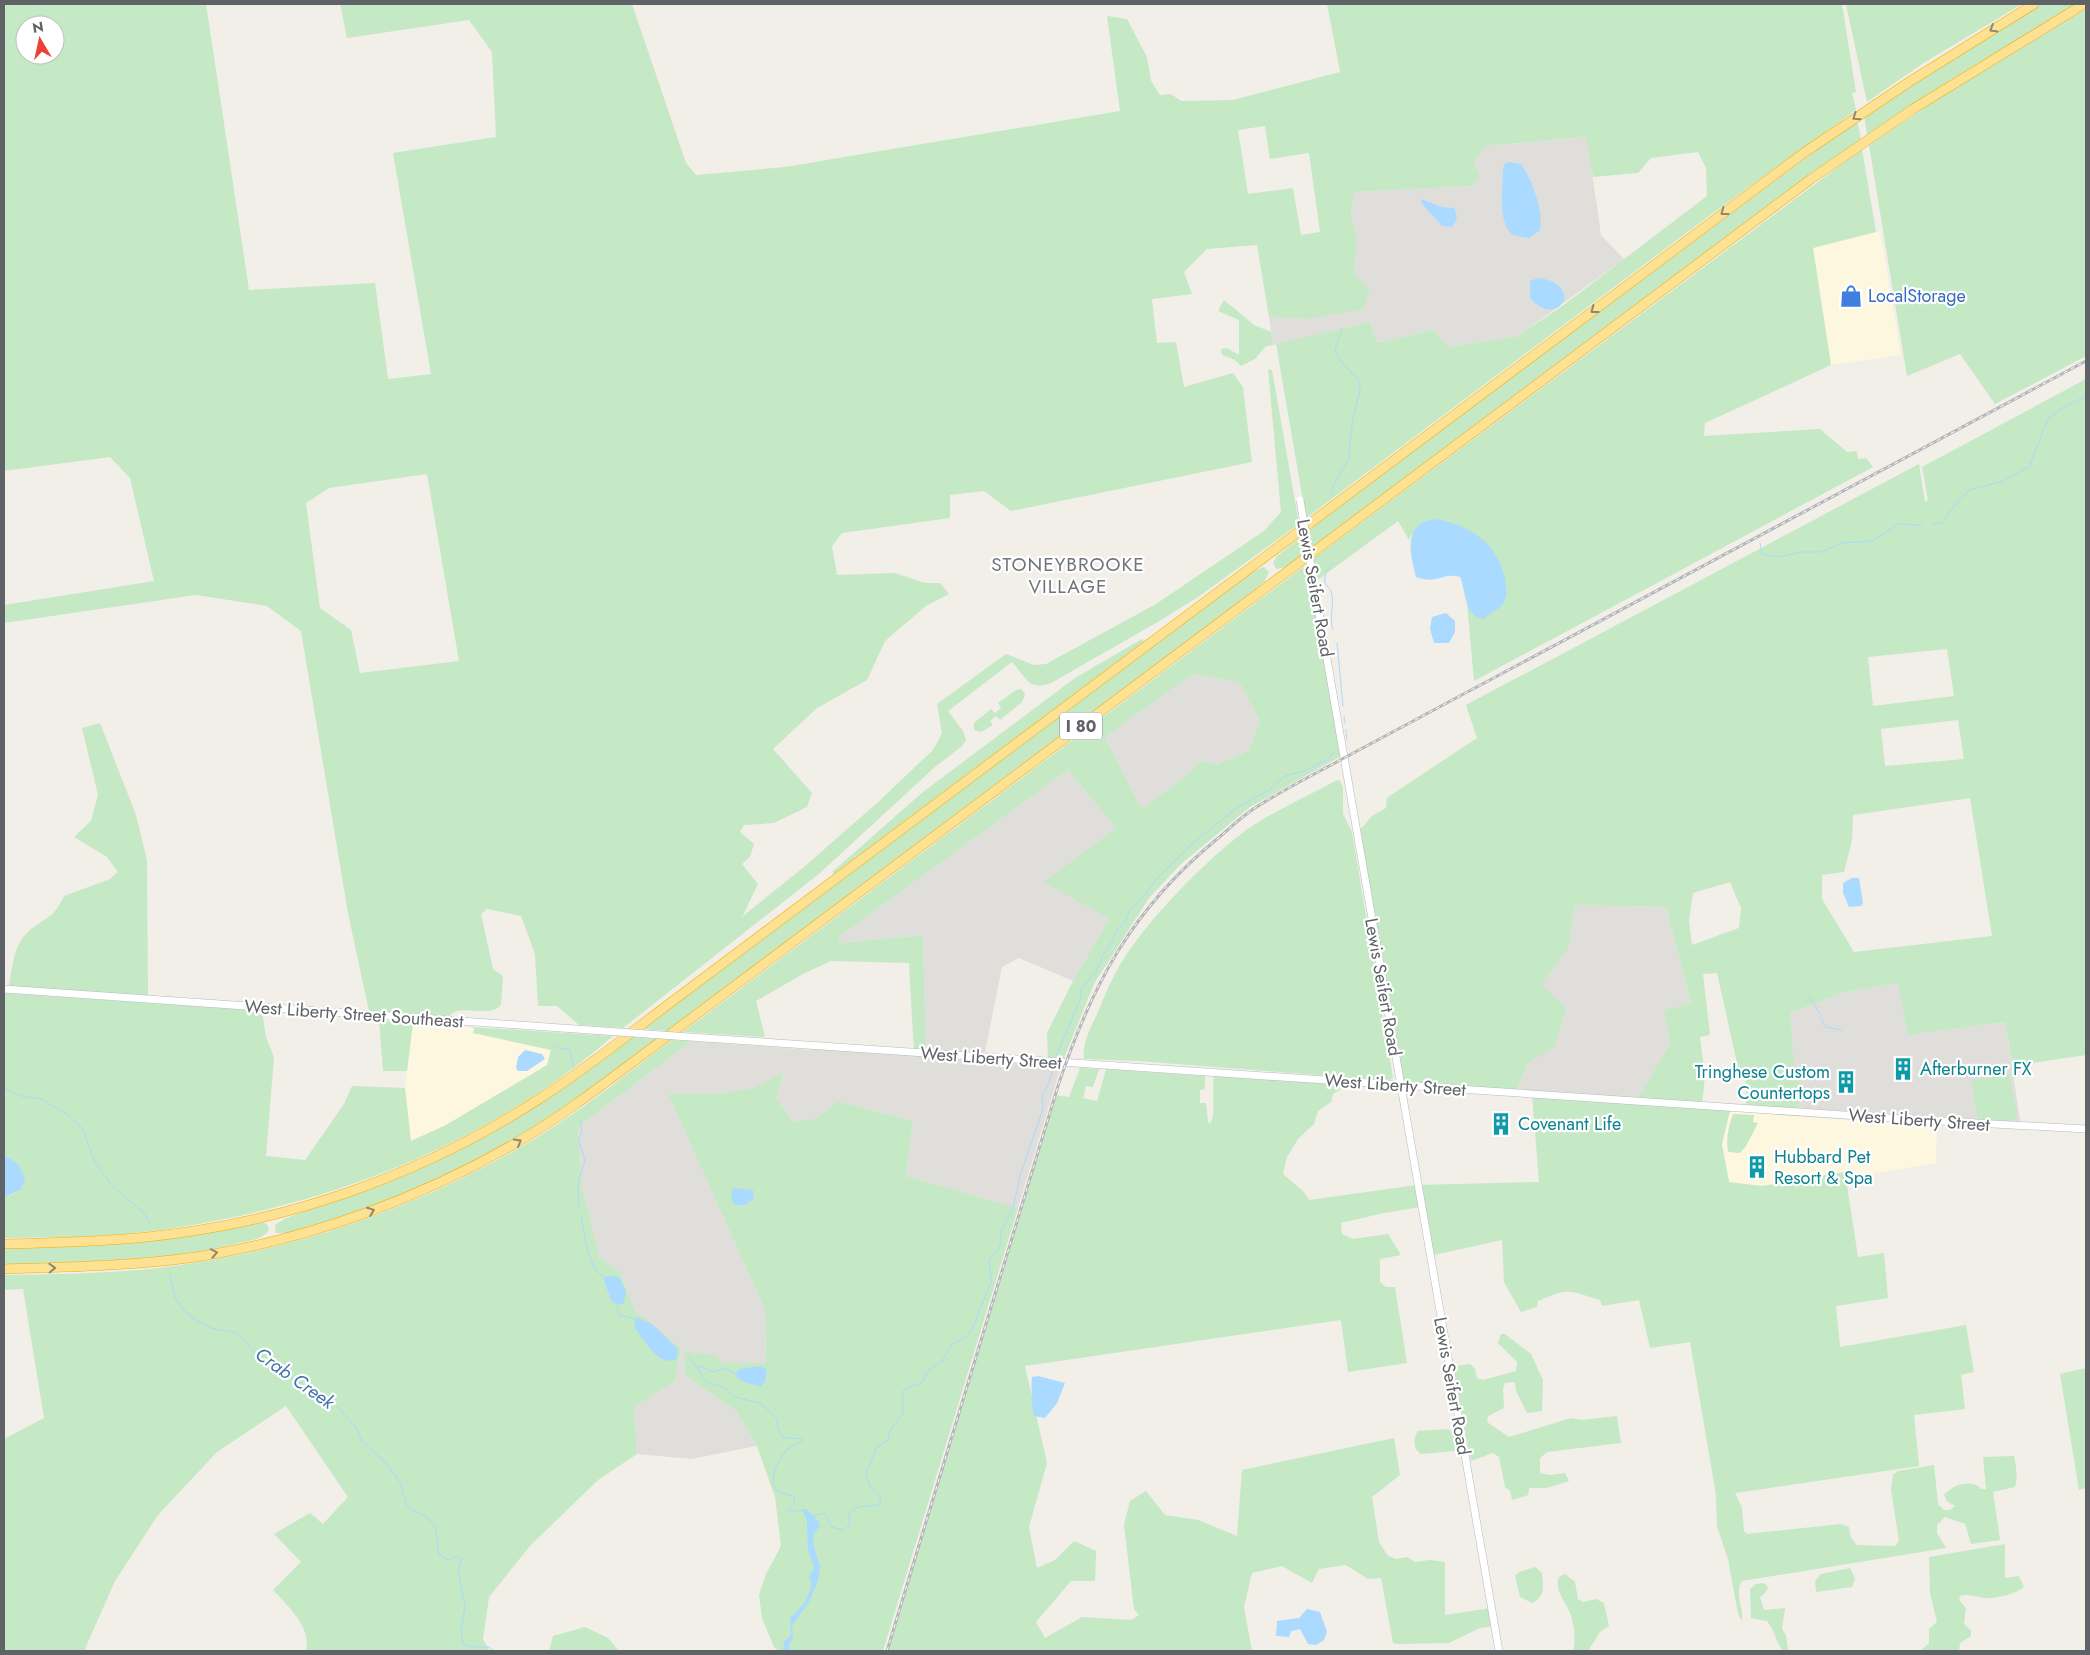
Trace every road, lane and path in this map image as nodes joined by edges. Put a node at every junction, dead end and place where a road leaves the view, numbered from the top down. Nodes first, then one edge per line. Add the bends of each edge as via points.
1 (2034, 4) edge
2 (2084, 4) edge
3 (1300, 500) dead end
4 (4, 990) edge
5 (704, 1038) joint
6 (1400, 1085) junction
7 (2086, 1129) edge
8 (4, 1244) edge
9 (4, 1269) edge
10 (1499, 1651) edge

1 -> 8 highway, I 80 via 1909,82 1781,170 532,1103 478,1135 408,1169 284,1213 148,1237
9 -> 2 highway, I 80 via 153,1262 273,1241 395,1202 522,1139 633,1062 1803,185 1913,109
3 - 6 main road, Lewis Seifert Road, bridge
4 - 5 main road, West Liberty Street Southeast, bridge
5 - 6 main road, West Liberty Street
6 - 7 main road, West Liberty Street
6 - 10 main road, Lewis Seifert Road

